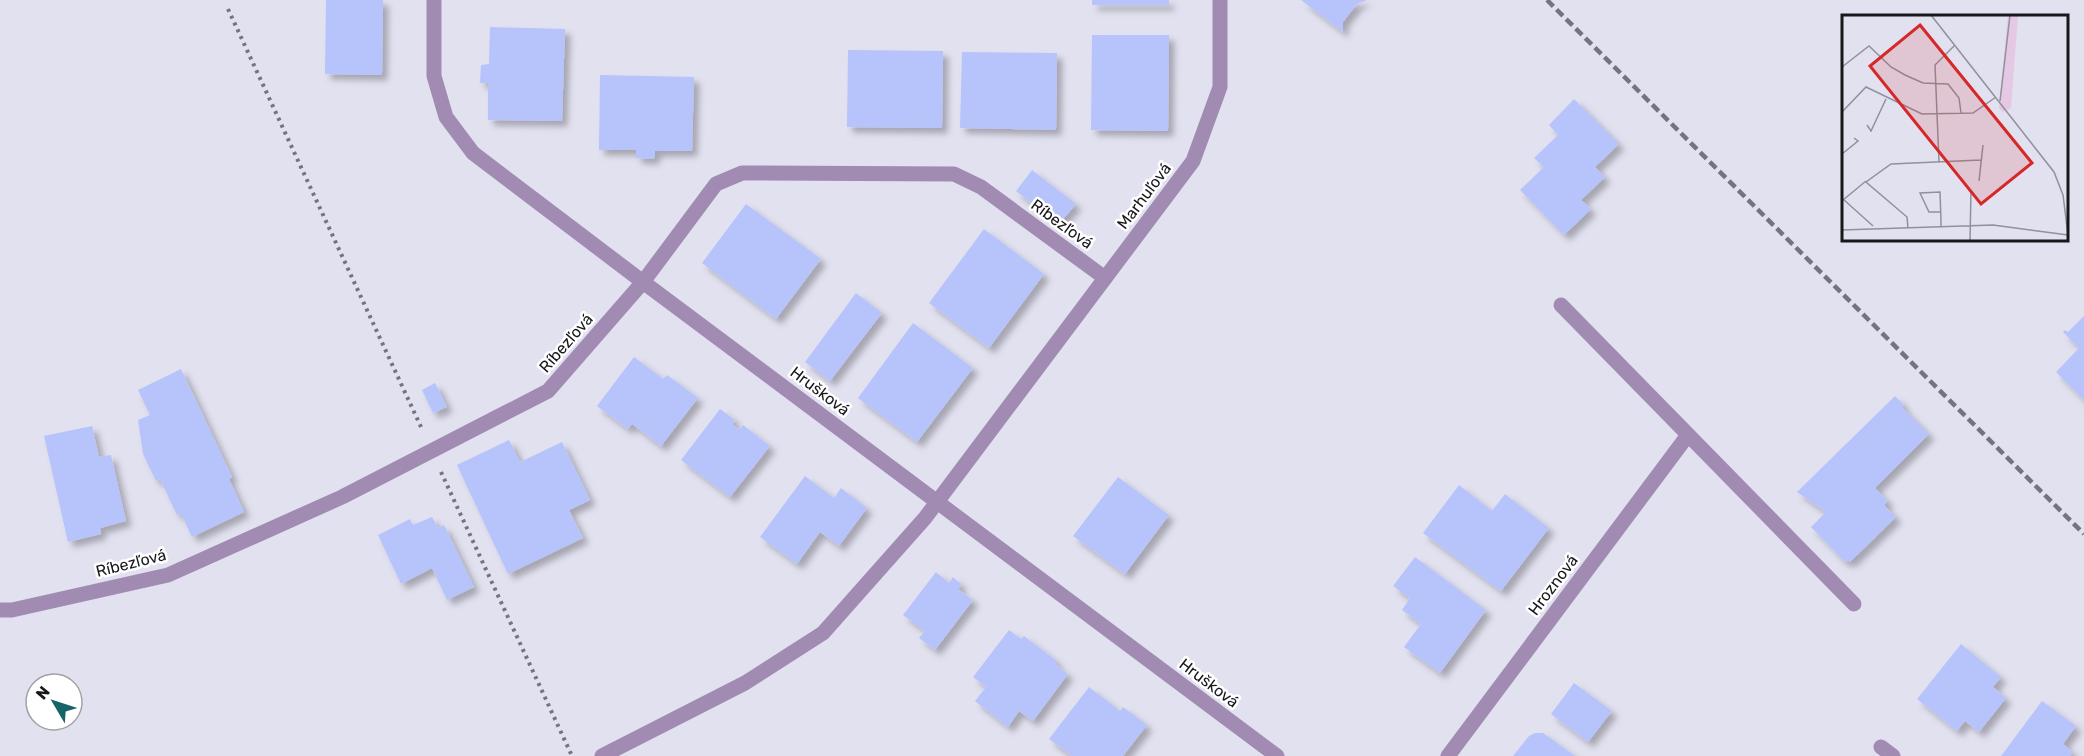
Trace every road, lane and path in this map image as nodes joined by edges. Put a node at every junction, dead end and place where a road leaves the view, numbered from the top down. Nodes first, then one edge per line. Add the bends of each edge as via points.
1 (435, 0) edge
2 (1220, 0) edge
3 (228, 9) dead end
4 (1106, 278) junction
5 (643, 282) junction
6 (1561, 305) dead end
7 (1688, 435) junction
8 (432, 452) junction
9 (938, 502) junction
10 (1854, 604) dead end
11 (0, 610) edge
12 (572, 756) edge
13 (602, 756) edge
14 (1277, 756) edge
15 (1448, 756) edge

1 - 5 street, Hrušková via 434,76 446,117 473,153
2 - 4 street, Marhuľová via 1220,87 1193,161
3 - 8 path
4 - 5 street, Ríbezľová via 981,188 954,174 742,173 716,184
4 - 9 street, Marhuľová
5 - 8 street, Ríbezľová via 548,392
5 - 9 street, Hrušková
6 - 7 street
7 - 10 street
7 - 15 street, Hroznová
8 - 11 street, Ríbezľová via 342,497 168,574
8 - 12 path
9 - 13 street, Marhuľová via 823,633 746,683
9 - 14 street, Hrušková

